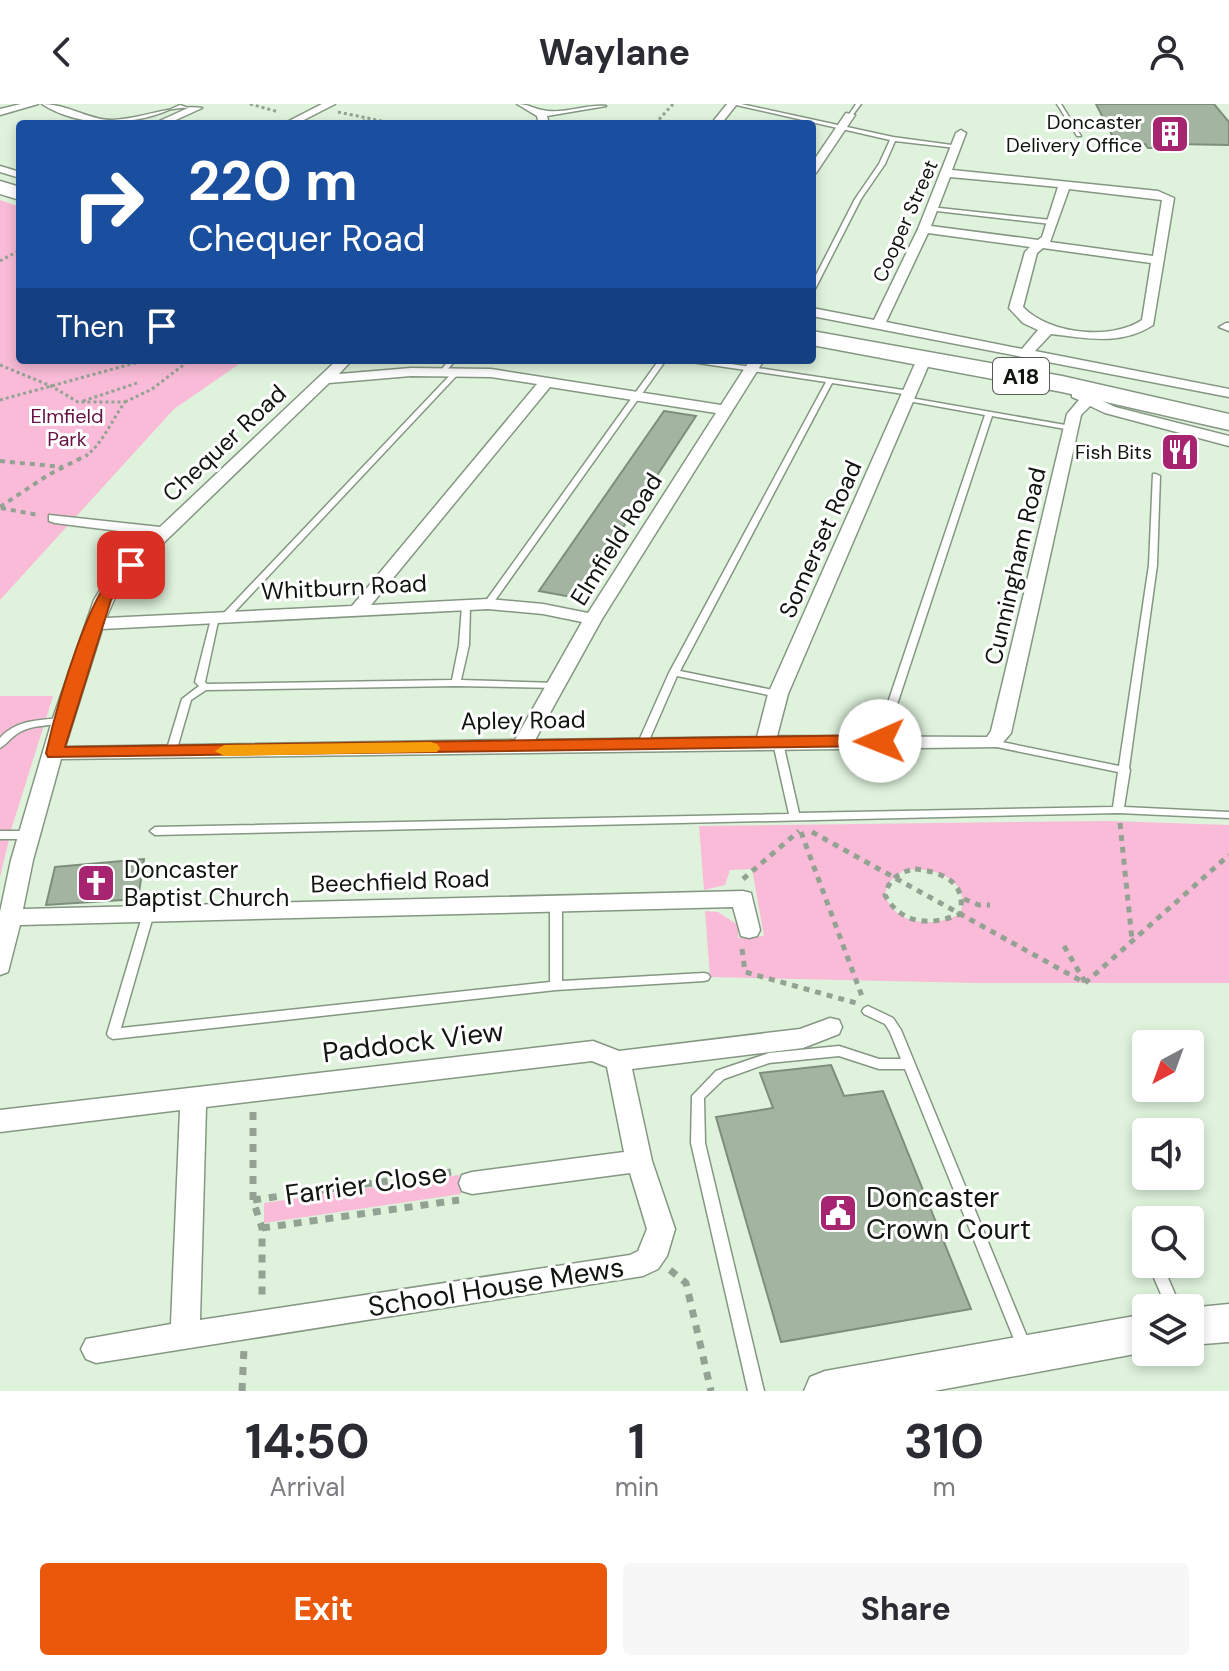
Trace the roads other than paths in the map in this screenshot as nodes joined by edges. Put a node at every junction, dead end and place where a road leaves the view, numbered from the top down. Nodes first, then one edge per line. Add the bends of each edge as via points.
1 (33, 104) edge
2 (47, 104) edge
3 (175, 104) edge
4 (184, 104) edge
5 (522, 104) edge
6 (733, 104) edge
7 (859, 104) edge
8 (1059, 104) edge
9 (325, 106) edge
10 (601, 106) dead end
11 (0, 112) edge
12 (786, 115) junction
13 (850, 115) joint
14 (543, 119) edge
15 (99, 120) edge
16 (125, 120) edge
17 (168, 120) edge
18 (296, 120) edge
19 (719, 120) edge
20 (783, 120) edge
21 (808, 120) edge
22 (816, 122) edge
23 (839, 127) junction
24 (961, 133) dead end
25 (1079, 135) dead end
26 (893, 139) junction
27 (956, 146) junction
28 (816, 164) edge
29 (947, 173) junction
30 (1062, 185) junction
31 (930, 209) junction
32 (1051, 222) junction
33 (924, 229) junction
34 (1039, 245) junction
35 (1158, 260) junction
36 (816, 281) edge
37 (816, 313) edge
38 (879, 323) junction
39 (816, 327) edge
40 (1048, 330) junction
41 (816, 339) edge
42 (1027, 352) junction
43 (925, 357) junction
44 (341, 364) edge
45 (660, 364) edge
46 (754, 364) edge
47 (451, 368) edge
48 (327, 379) junction
49 (547, 381) junction
50 (830, 381) junction
51 (1062, 384) junction
52 (1229, 393) edge
53 (638, 396) junction
54 (909, 396) junction
55 (1087, 400) junction
56 (1229, 409) edge
57 (726, 410) junction
58 (989, 415) junction
59 (1229, 422) edge
60 (1071, 428) junction
61 (1229, 441) edge
62 (1156, 476) dead end
63 (55, 518) road end
64 (164, 532) junction
65 (488, 604) junction
66 (466, 606) junction
67 (359, 608) junction
68 (221, 616) junction
69 (593, 619) junction
70 (96, 624) junction
71 (674, 673) junction
72 (456, 683) junction
73 (556, 686) junction
74 (204, 687) junction
75 (778, 694) junction
76 (62, 721) junction
77 (880, 741) junction
78 (771, 743) junction
79 (992, 743) junction
80 (0, 745) edge
81 (642, 745) junction
82 (522, 746) junction
83 (171, 752) junction
84 (55, 753) junction
85 (1125, 770) junction
86 (1118, 810) junction
87 (1229, 815) edge
88 (795, 817) junction
89 (155, 831) dead end
90 (0, 835) edge
91 (30, 835) junction
92 (556, 902) junction
93 (148, 913) junction
94 (10, 917) junction
95 (749, 930) road end
96 (0, 966) edge
97 (704, 977) dead end
98 (556, 986) junction
99 (868, 1011) road end
100 (830, 1027) dead end
101 (618, 1061) junction
102 (909, 1064) junction
103 (193, 1100) junction
104 (0, 1121) edge
105 (639, 1161) junction
106 (472, 1183) road end
107 (1229, 1323) edge
108 (1204, 1325) edge
109 (185, 1335) junction
110 (1132, 1336) edge
111 (96, 1349) dead end
112 (1027, 1355) junction
113 (756, 1391) edge
114 (825, 1391) edge

1 - 11 street
2 - 15 street
3 - 16 street
4 - 17 street via 197,108
5 - 14 street
6 - 12 lane
6 - 19 street
7 - 13 lane
8 - 25 lane
9 - 18 street
10 - 14 street
12 - 20 lane
12 - 21 lane
13 - 23 street
22 - 23 lane
23 - 26 lane
23 - 28 street
24 - 27 street, Cooper Street
26 - 27 lane
26 - 36 lane
27 - 29 street, Cooper Street
29 - 30 street
29 - 31 street, Cooper Street
30 - 32 street
30 - 35 street via 1165,195
31 - 32 lane
31 - 33 street, Cooper Street
32 - 34 street via 1047,239
33 - 34 street
33 - 38 street, Cooper Street
34 - 35 street
34 - 40 street via 1031,252 1016,308
35 - 40 street via 1148,322 1133,332 1108,336
37 - 38 street
38 - 42 street
39 - 56 highway, A18 via 991,356
40 - 42 street
41 - 43 highway, A18
42 - 52 street
43 - 51 highway, A18
43 - 54 street, Somerset Road
44 - 48 street, Chequer Road
45 - 53 lane
46 - 50 lane
46 - 57 street, Elmfield Road
47 - 48 street
47 - 49 street
47 - 68 lane
48 - 64 street, Chequer Road
49 - 53 street
49 - 67 street
50 - 54 lane
50 - 71 lane
51 - 55 street
51 - 59 highway, A18
53 - 57 street
53 - 65 lane
54 - 58 lane
54 - 75 street, Somerset Road
55 - 60 street, Cunningham Road
55 - 61 street
57 - 69 street, Elmfield Road
58 - 60 lane
58 - 77 lane
60 - 79 street, Cunningham Road via 1001,733
62 - 85 lane via 1153,565
63 - 64 street
64 - 70 street, Chequer Road via 114,581
65 - 66 street, Whitburn Road
65 - 69 street, Whitburn Road
66 - 67 street, Whitburn Road
66 - 72 lane
67 - 68 street, Whitburn Road
68 - 70 street, Whitburn Road
68 - 74 lane via 200,682
69 - 73 street, Elmfield Road
70 - 76 street, Chequer Road
71 - 75 lane
71 - 81 lane
72 - 73 lane
72 - 74 lane
73 - 82 street, Elmfield Road
74 - 83 lane via 187,699
75 - 78 street, Somerset Road
76 - 80 lane via 20,725
76 - 84 street, Chequer Road
77 - 78 street, Apley Road
77 - 79 street, Apley Road
78 - 81 street, Apley Road
78 - 88 lane
79 - 85 lane
81 - 82 street, Apley Road
82 - 83 street, Apley Road
83 - 84 street, Apley Road
84 - 91 street, Chequer Road
85 - 86 lane
86 - 87 lane
86 - 88 lane
88 - 89 lane
90 - 91 lane
91 - 94 street, Chequer Road
92 - 93 street, Beechfield Road
92 - 95 street, Beechfield Road via 743,889
92 - 98 lane
93 - 94 street, Beechfield Road
93 - 98 lane via 113,1034
94 - 96 street, Chequer Road
97 - 98 lane
99 - 102 lane via 889,1021
100 - 101 street, Paddock View via 803,1038
101 - 103 street, Paddock View via 593,1051
101 - 105 street, School House Mews
102 - 112 lane
102 - 113 lane via 879,1064 839,1051 769,1058 720,1075 698,1096 698,1143
103 - 104 street, Paddock View
103 - 109 street
105 - 106 street, Farrier Close
105 - 109 street, School House Mews via 661,1229 652,1255 633,1267
107 - 108 street
109 - 111 street, School House Mews
110 - 112 street
112 - 114 street via 944,1375

